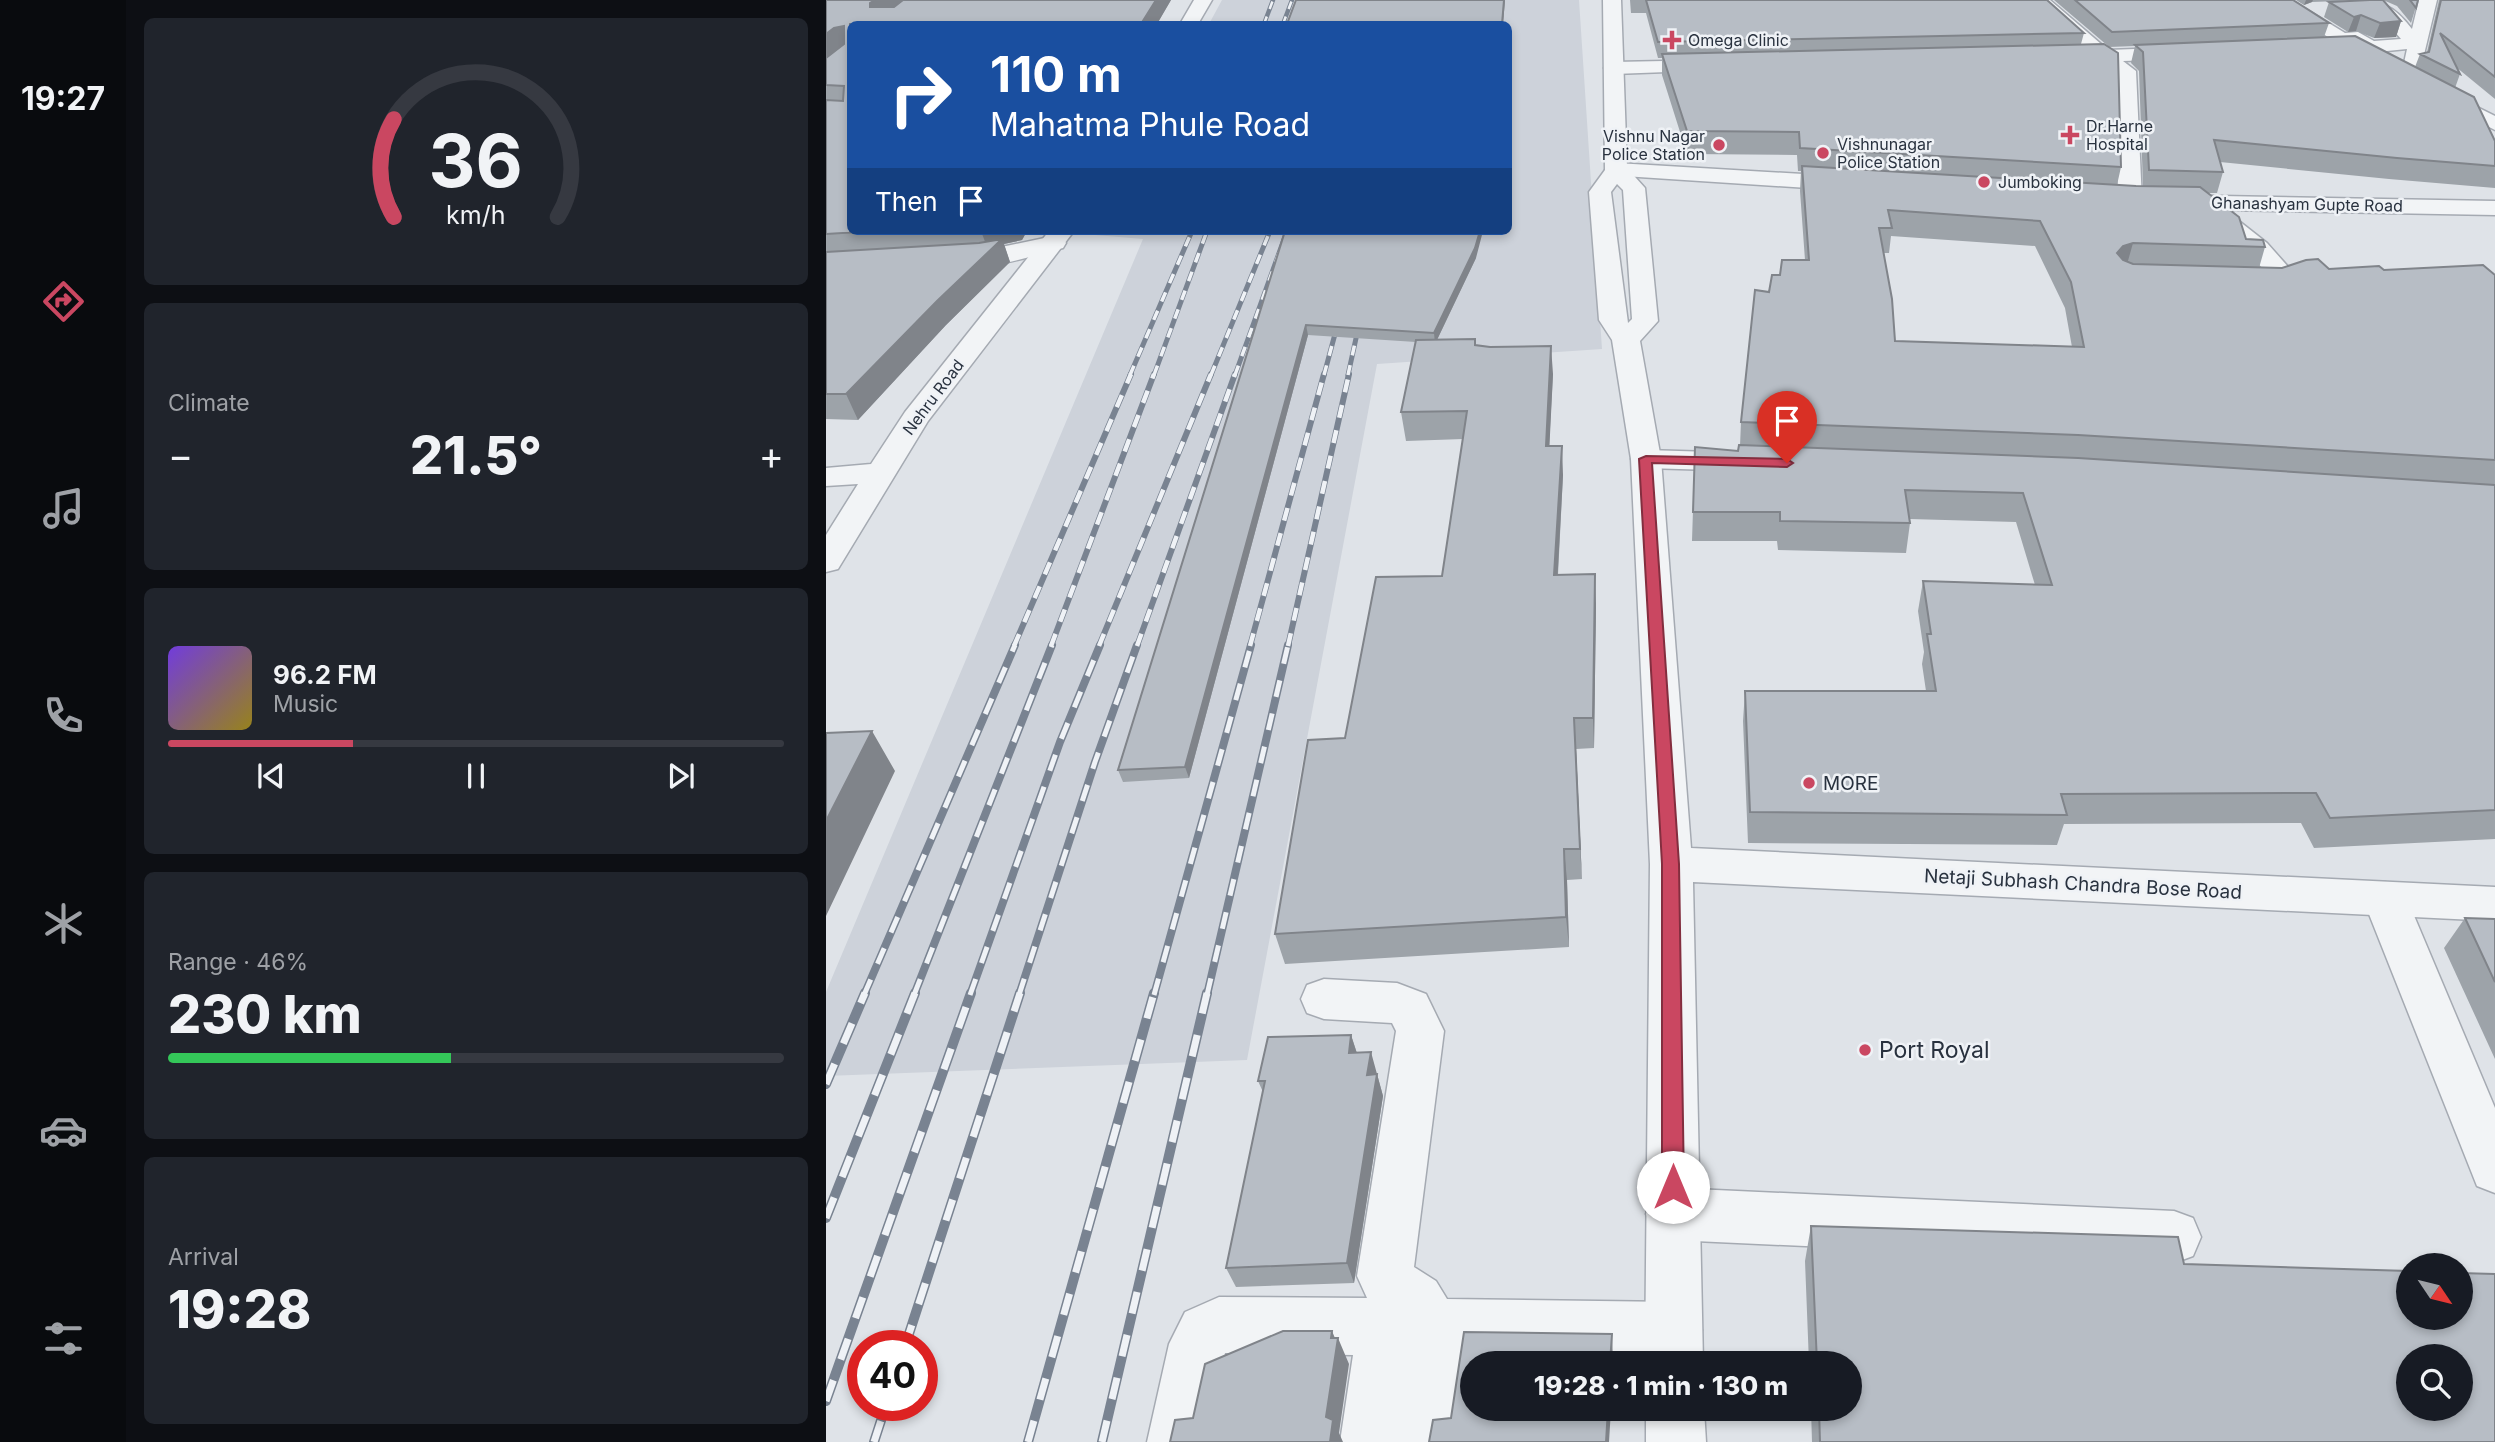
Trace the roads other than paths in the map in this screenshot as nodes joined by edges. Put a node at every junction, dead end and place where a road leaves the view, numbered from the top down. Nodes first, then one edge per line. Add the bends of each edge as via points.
1 (1203, 0) edge
2 (1612, 0) edge
3 (2040, 0) edge
4 (2279, 0) edge
5 (2428, 0) edge
6 (2375, 4) edge
7 (2319, 7) edge
8 (1191, 21) edge
9 (2351, 46) junction
10 (2323, 47) edge
11 (2200, 52) edge
12 (2043, 57) edge
13 (2104, 57) junction
14 (1736, 66) edge
15 (1615, 68) junction
16 (2408, 77) junction
17 (2495, 124) edge
18 (1616, 170) junction
19 (1880, 186) edge
20 (2102, 199) edge
21 (2130, 201) junction
22 (2199, 202) junction
23 (2495, 208) edge
24 (1058, 237) edge
25 (951, 238) dead end
26 (933, 260) edge
27 (2221, 283) edge
28 (1626, 340) junction
29 (1646, 459) junction
30 (1773, 463) edge
31 (881, 473) junction
32 (826, 478) edge
33 (826, 562) edge
34 (1671, 864) junction
35 (2385, 899) junction
36 (2495, 904) edge
37 (1324, 999) dead end
38 (2495, 1169) edge
39 (1673, 1214) junction
40 (2174, 1237) edge
41 (1419, 1329) junction
42 (1674, 1347) edge
43 (1675, 1421) edge
44 (1177, 1442) edge
45 (1370, 1442) edge
46 (1426, 1442) edge
47 (1675, 1442) edge

1 - 8 street
2 - 15 street
3 - 13 street
4 - 9 street
5 - 16 street
6 - 7 street
6 - 7 street via 2414,41 2412,44 2366,45
9 - 10 street
9 - 16 street
11 - 13 street
12 - 13 street
13 - 21 street via 2126,71
14 - 15 street
15 - 18 street
16 - 17 street
18 - 19 street
18 - 28 street via 1600,192 1612,320
18 - 28 street via 1634,188 1645,321
20 - 21 street, Ghanashyam Gupte Road
21 - 22 street, Ghanashyam Gupte Road
22 - 23 street, Ghanashyam Gupte Road
22 - 27 street via 2235,227 2286,279 2273,284
24 - 25 street
24 - 26 street via 987,257
24 - 31 street, Nehru Road via 915,418
28 - 29 street
29 - 30 street
29 - 34 street
31 - 32 street
31 - 33 street, Nehru Road
34 - 35 street, Netaji Subhash Chandra Bose Road
34 - 39 street
35 - 36 street, Netaji Subhash Chandra Bose Road
35 - 38 street
37 - 41 street via 1396,1003 1409,1008 1420,1031 1385,1276 1390,1285 1406,1290 1427,1314
39 - 40 street
39 - 42 street
41 - 42 street
41 - 44 street via 1219,1325 1206,1332 1198,1344
41 - 45 street
41 - 46 street
43 - 47 street

